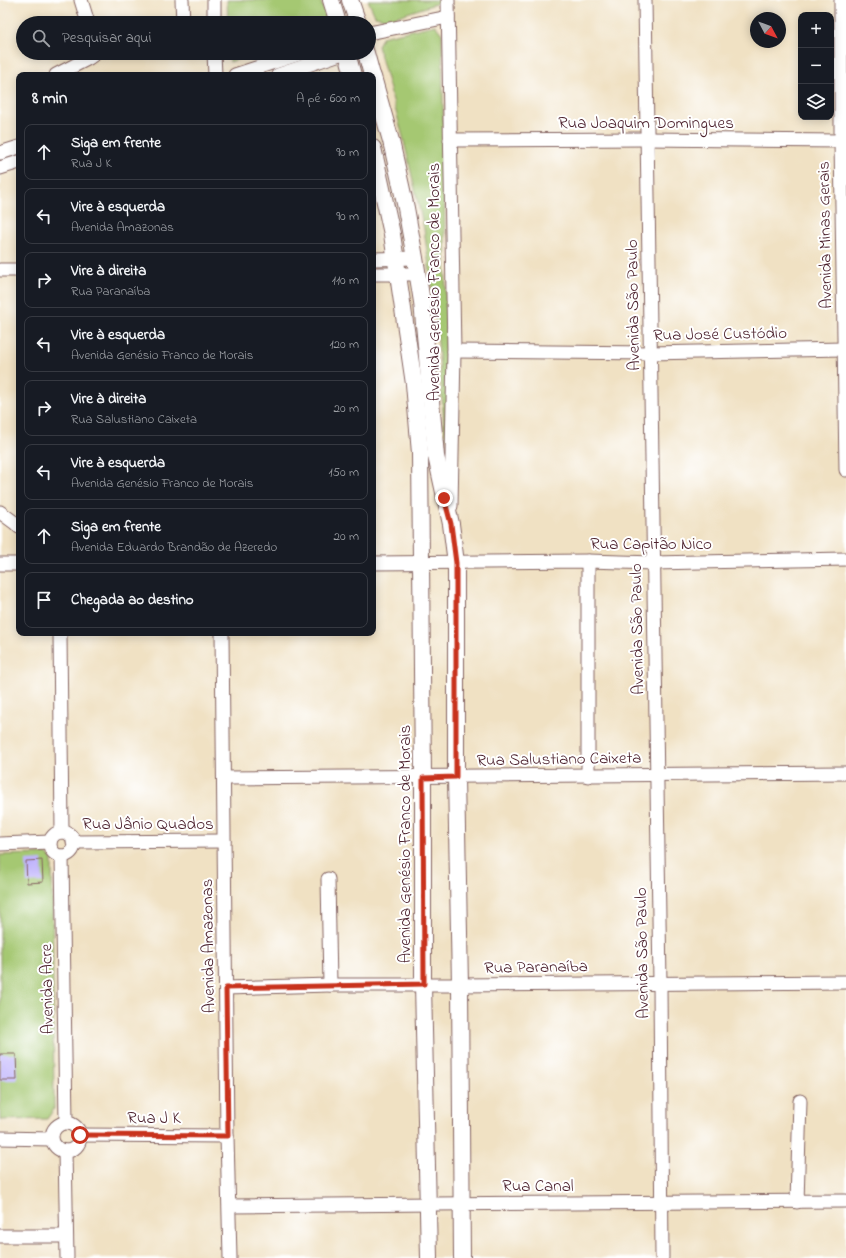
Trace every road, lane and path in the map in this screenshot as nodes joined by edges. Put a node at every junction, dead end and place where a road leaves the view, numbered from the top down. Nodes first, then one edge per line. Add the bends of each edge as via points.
1 (81, 0) edge
2 (182, 0) edge
3 (214, 0) edge
4 (330, 0) edge
5 (350, 0) edge
6 (448, 0) edge
7 (645, 0) edge
8 (841, 0) edge
9 (86, 16) edge
10 (183, 16) edge
11 (214, 16) edge
12 (336, 16) edge
13 (356, 16) edge
14 (448, 17) junction
15 (376, 32) edge
16 (85, 60) edge
17 (214, 60) edge
18 (281, 60) edge
19 (322, 60) edge
20 (349, 60) edge
21 (368, 60) edge
22 (62, 72) edge
23 (215, 72) edge
24 (245, 72) edge
25 (287, 72) edge
26 (352, 72) edge
27 (372, 72) edge
28 (376, 87) edge
29 (647, 139) junction
30 (450, 140) junction
31 (841, 141) junction
32 (16, 148) edge
33 (0, 153) edge
34 (376, 160) edge
35 (16, 163) edge
36 (0, 168) edge
37 (415, 258) junction
38 (376, 260) edge
39 (397, 266) junction
40 (0, 270) edge
41 (16, 270) edge
42 (376, 273) edge
43 (418, 274) junction
44 (843, 348) junction
45 (454, 351) junction
46 (650, 353) junction
47 (846, 470) edge
48 (0, 512) edge
49 (16, 523) edge
50 (451, 524) junction
51 (846, 559) edge
52 (588, 561) junction
53 (420, 562) junction
54 (376, 563) edge
55 (456, 563) junction
56 (654, 563) junction
57 (0, 564) edge
58 (16, 564) edge
59 (60, 636) edge
60 (222, 636) edge
61 (846, 774) edge
62 (656, 775) junction
63 (588, 776) junction
64 (456, 777) junction
65 (224, 778) junction
66 (423, 778) junction
67 (62, 832) junction
68 (224, 841) junction
69 (50, 842) junction
70 (73, 842) junction
71 (0, 844) edge
72 (62, 856) junction
73 (328, 879) dead end
74 (846, 982) edge
75 (660, 983) junction
76 (424, 984) junction
77 (330, 985) junction
78 (460, 985) junction
79 (226, 988) junction
80 (800, 1101) dead end
81 (66, 1122) junction
82 (80, 1135) junction
83 (228, 1136) junction
84 (0, 1138) edge
85 (51, 1139) junction
86 (65, 1151) junction
87 (846, 1201) edge
88 (797, 1202) junction
89 (427, 1203) junction
90 (462, 1203) junction
91 (662, 1203) junction
92 (230, 1206) junction
93 (0, 1236) edge
94 (66, 1236) junction
95 (67, 1258) edge
96 (230, 1258) edge
97 (429, 1258) edge
98 (462, 1258) edge
99 (662, 1258) edge

1 - 9 street
2 - 10 street
3 - 11 street
4 - 12 main road
5 - 13 main road
6 - 14 street, Avenida Genésio Franco de Morais
7 - 29 street, Avenida São Paulo
8 - 31 street, Avenida Minas Gerais
14 - 15 street
14 - 30 street, Avenida Genésio Franco de Morais
16 - 22 street
17 - 23 street
18 - 24 street
19 - 25 street
20 - 26 main road
21 - 27 main road
28 - 37 main road via 406,208
29 - 30 street, Rua Joaquim Domingues
29 - 31 street, Rua Joaquim Domingues
29 - 46 street, Avenida São Paulo
30 - 45 street, Avenida Genésio Franco de Morais
31 - 44 street, Avenida Minas Gerais
32 - 33 street
34 - 39 main road, Avenida Genésio Franco de Morais via 388,209
35 - 36 street
37 - 39 street
37 - 43 main road
38 - 39 street
39 - 42 street
39 - 43 street
39 - 53 main road, Avenida Genésio Franco de Morais via 414,384 418,438
40 - 41 street
43 - 50 main road via 436,456
44 - 46 street, Rua José Custódio
44 - 47 street, Avenida Minas Gerais
45 - 46 street, Rua José Custódio
45 - 50 street, Avenida Genésio Franco de Morais
46 - 56 street, Avenida São Paulo
48 - 49 street
50 - 55 main road, Avenida Genésio Franco de Morais
51 - 56 street, Rua Capitão Nico
52 - 55 street, Rua Capitão Nico
52 - 56 street, Rua Capitão Nico
52 - 63 street
53 - 54 street
53 - 55 street
53 - 66 main road, Avenida Genésio Franco de Morais
55 - 64 main road, Avenida Genésio Franco de Morais
56 - 62 street, Avenida São Paulo
57 - 58 street
59 - 67 street
60 - 65 street, Avenida Amazonas
61 - 62 street, Rua Salustiano Caixeta
62 - 63 street, Rua Salustiano Caixeta
62 - 75 street, Avenida São Paulo
63 - 64 street, Rua Salustiano Caixeta
64 - 66 street, Rua Salustiano Caixeta
64 - 78 main road, Avenida Genésio Franco de Morais
65 - 66 street, Rua Salustiano Caixeta
65 - 68 street, Avenida Amazonas
66 - 76 main road, Avenida Genésio Franco de Morais
67 - 69 street via 54,835
67 - 70 street via 69,835
68 - 70 street, Rua Jânio Quados
68 - 79 street, Avenida Amazonas
69 - 71 street
69 - 72 street via 52,850
70 - 72 street via 72,850
72 - 81 street, Avenida Acre
73 - 77 street
74 - 75 street, Rua Paranaíba
75 - 78 street, Rua Paranaíba
75 - 91 street, Avenida São Paulo
76 - 77 street, Rua Paranaíba
76 - 78 street, Rua Paranaíba
76 - 89 main road, Avenida Genésio Franco de Morais
77 - 79 street, Rua Paranaíba
78 - 90 main road, Avenida Genésio Franco de Morais
79 - 83 street, Avenida Amazonas
80 - 88 street
81 - 82 street via 76,1126
81 - 85 street via 57,1125
82 - 83 street, Rua J K
82 - 86 street via 75,1148
83 - 92 street, Avenida Amazonas
84 - 85 street
85 - 86 street via 56,1148
86 - 94 street
87 - 88 street, Rua Canal
88 - 91 street, Rua Canal
89 - 90 street, Rua Canal
89 - 92 street, Rua Canal
89 - 97 main road, Avenida Genésio Franco de Morais
90 - 91 street, Rua Canal
90 - 98 main road, Avenida Genésio Franco de Morais
91 - 99 street, Avenida São Paulo
92 - 96 street, Avenida Amazonas
93 - 94 street
94 - 95 street

